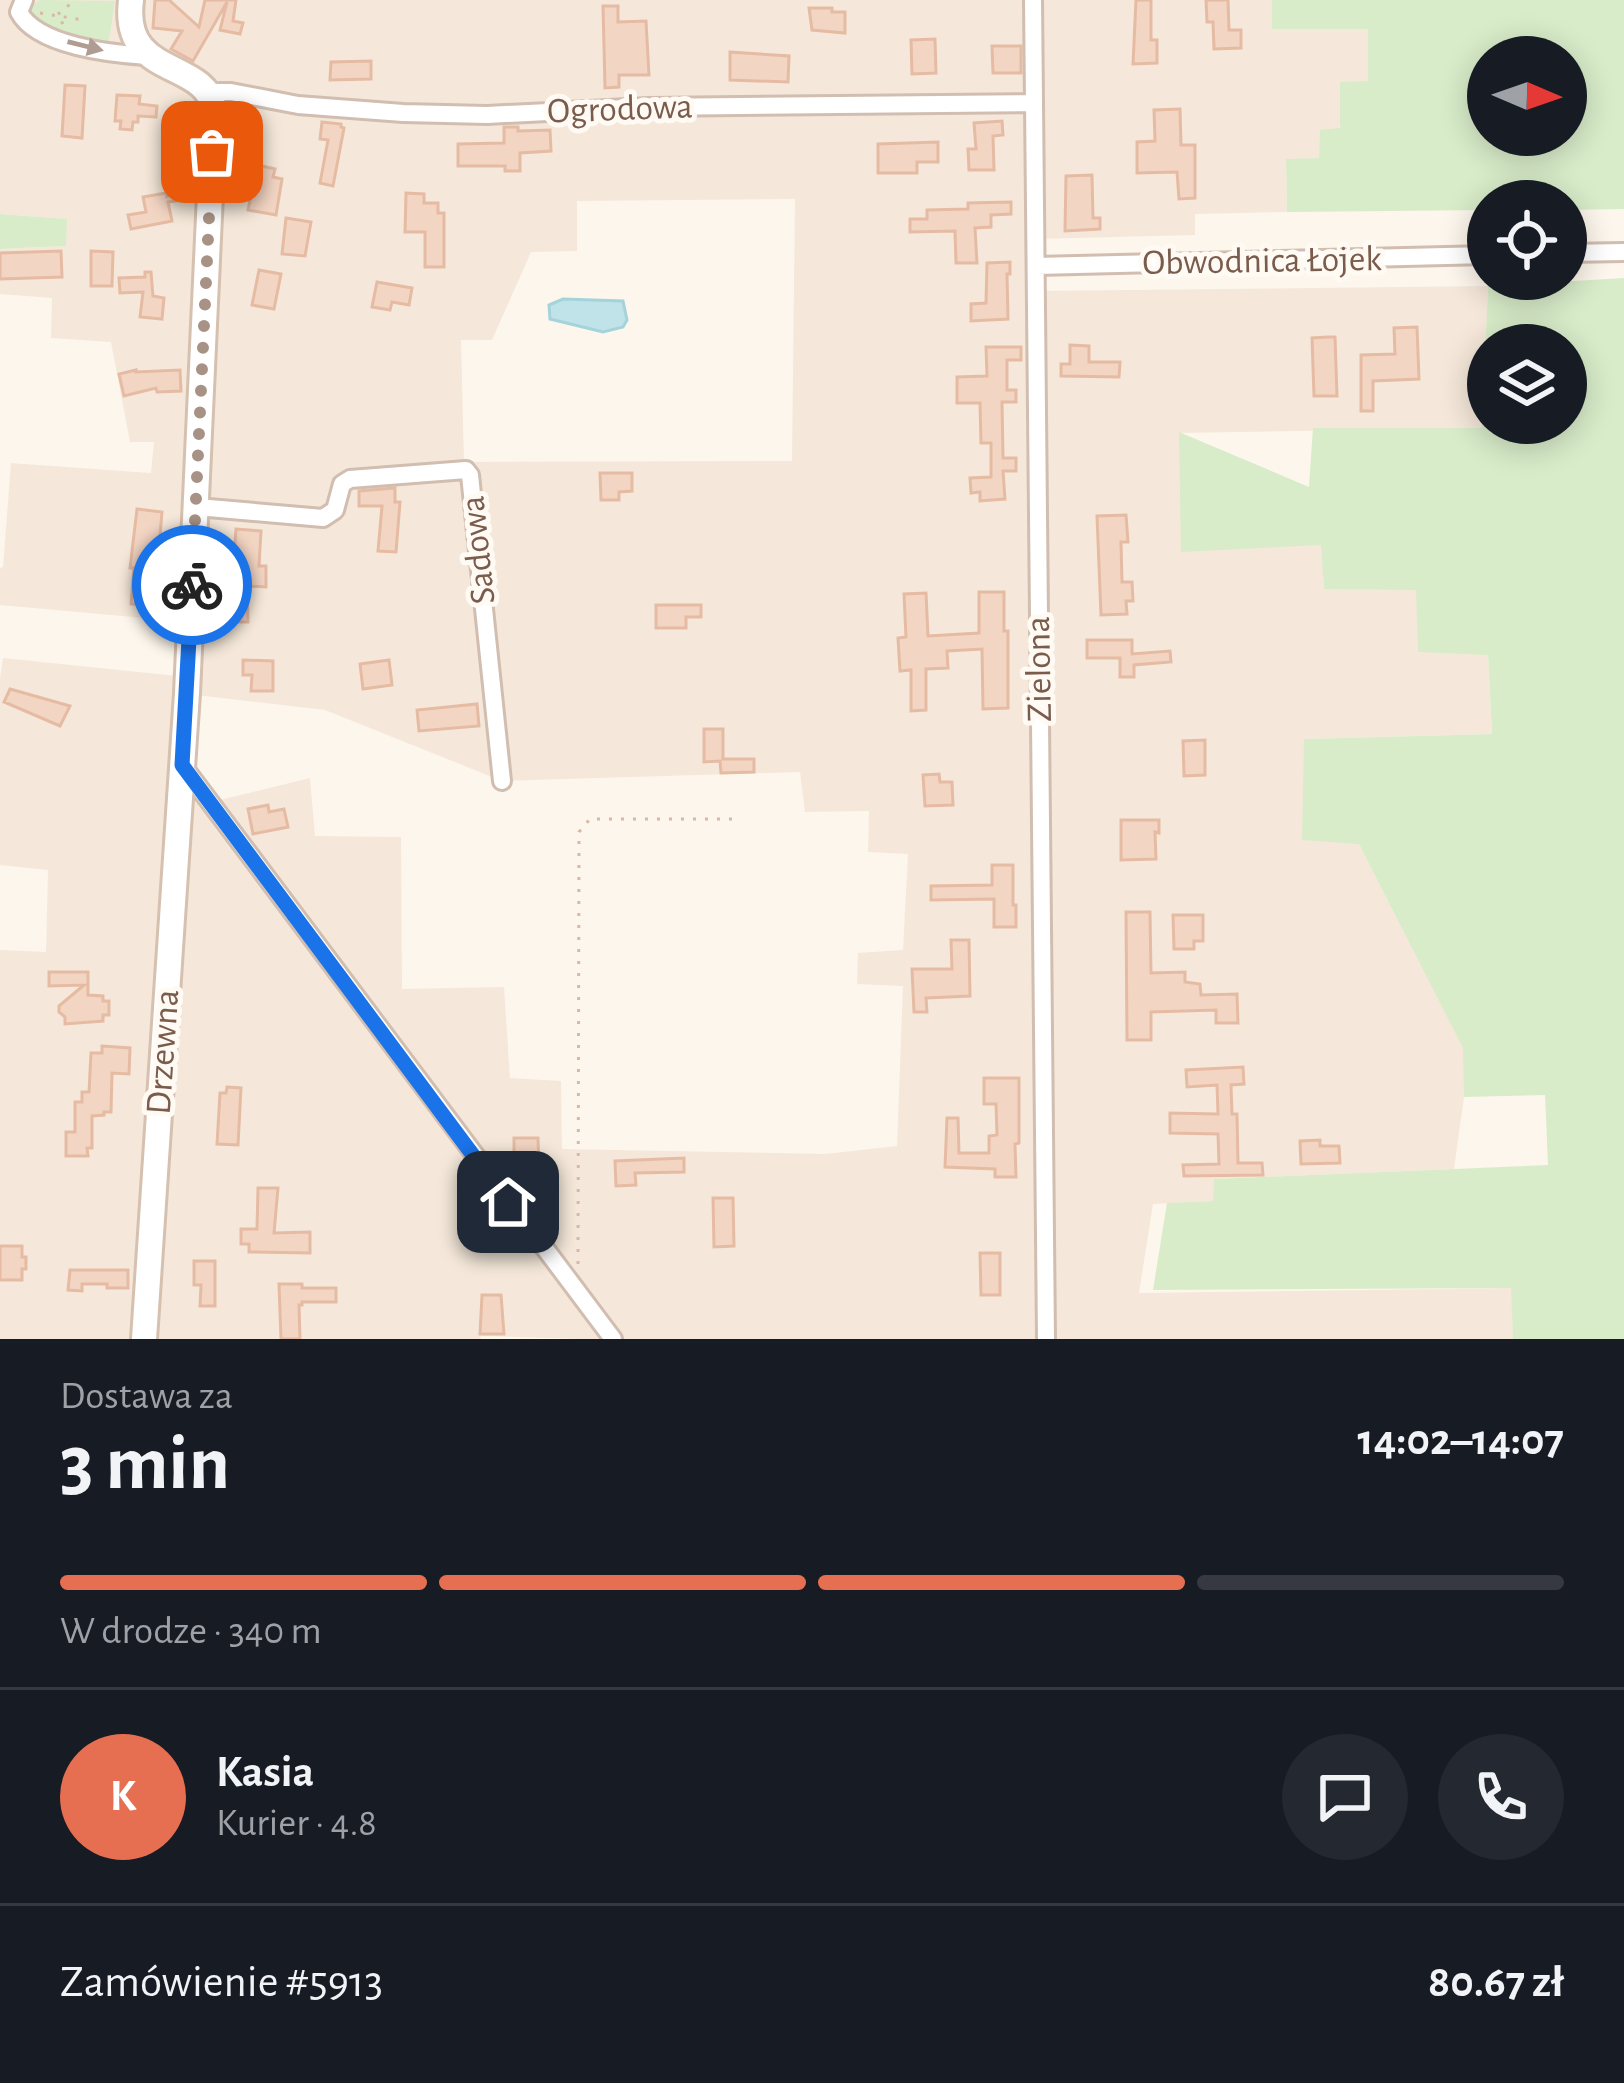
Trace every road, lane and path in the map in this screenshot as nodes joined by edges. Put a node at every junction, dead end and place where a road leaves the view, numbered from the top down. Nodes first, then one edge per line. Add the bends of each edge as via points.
1 (74, 0) edge
2 (130, 0) edge
3 (1034, 0) edge
4 (0, 7) edge
5 (23, 7) edge
6 (57, 15) junction
7 (83, 20) dead end
8 (148, 56) junction
9 (209, 92) junction
10 (1033, 103) junction
11 (1624, 252) edge
12 (1587, 253) edge
13 (1467, 256) edge
14 (1036, 266) junction
15 (197, 507) junction
16 (182, 765) junction
17 (502, 781) dead end
18 (732, 820) dead end
19 (577, 1292) junction
20 (144, 1339) edge
21 (613, 1339) edge
22 (1046, 1339) edge

1 - 6 path
2 - 8 street via 131,28
3 - 10 street, Zielona
4 - 5 street
5 - 6 path
5 -> 8 street via 26,24 50,37
6 - 7 path
8 - 9 street
9 - 10 street, Ogrodowa via 487,115
9 - 15 street, Drzewna
10 - 14 street, Zielona
11 - 12 street
13 - 14 street, Obwodnica Łojek
14 - 22 street, Zielona
15 - 16 street, Drzewna
15 - 17 street, Sadowa via 323,518 350,478 466,470
16 - 19 street
16 - 20 street, Drzewna
18 - 19 path via 590,819 579,832
19 - 21 street

